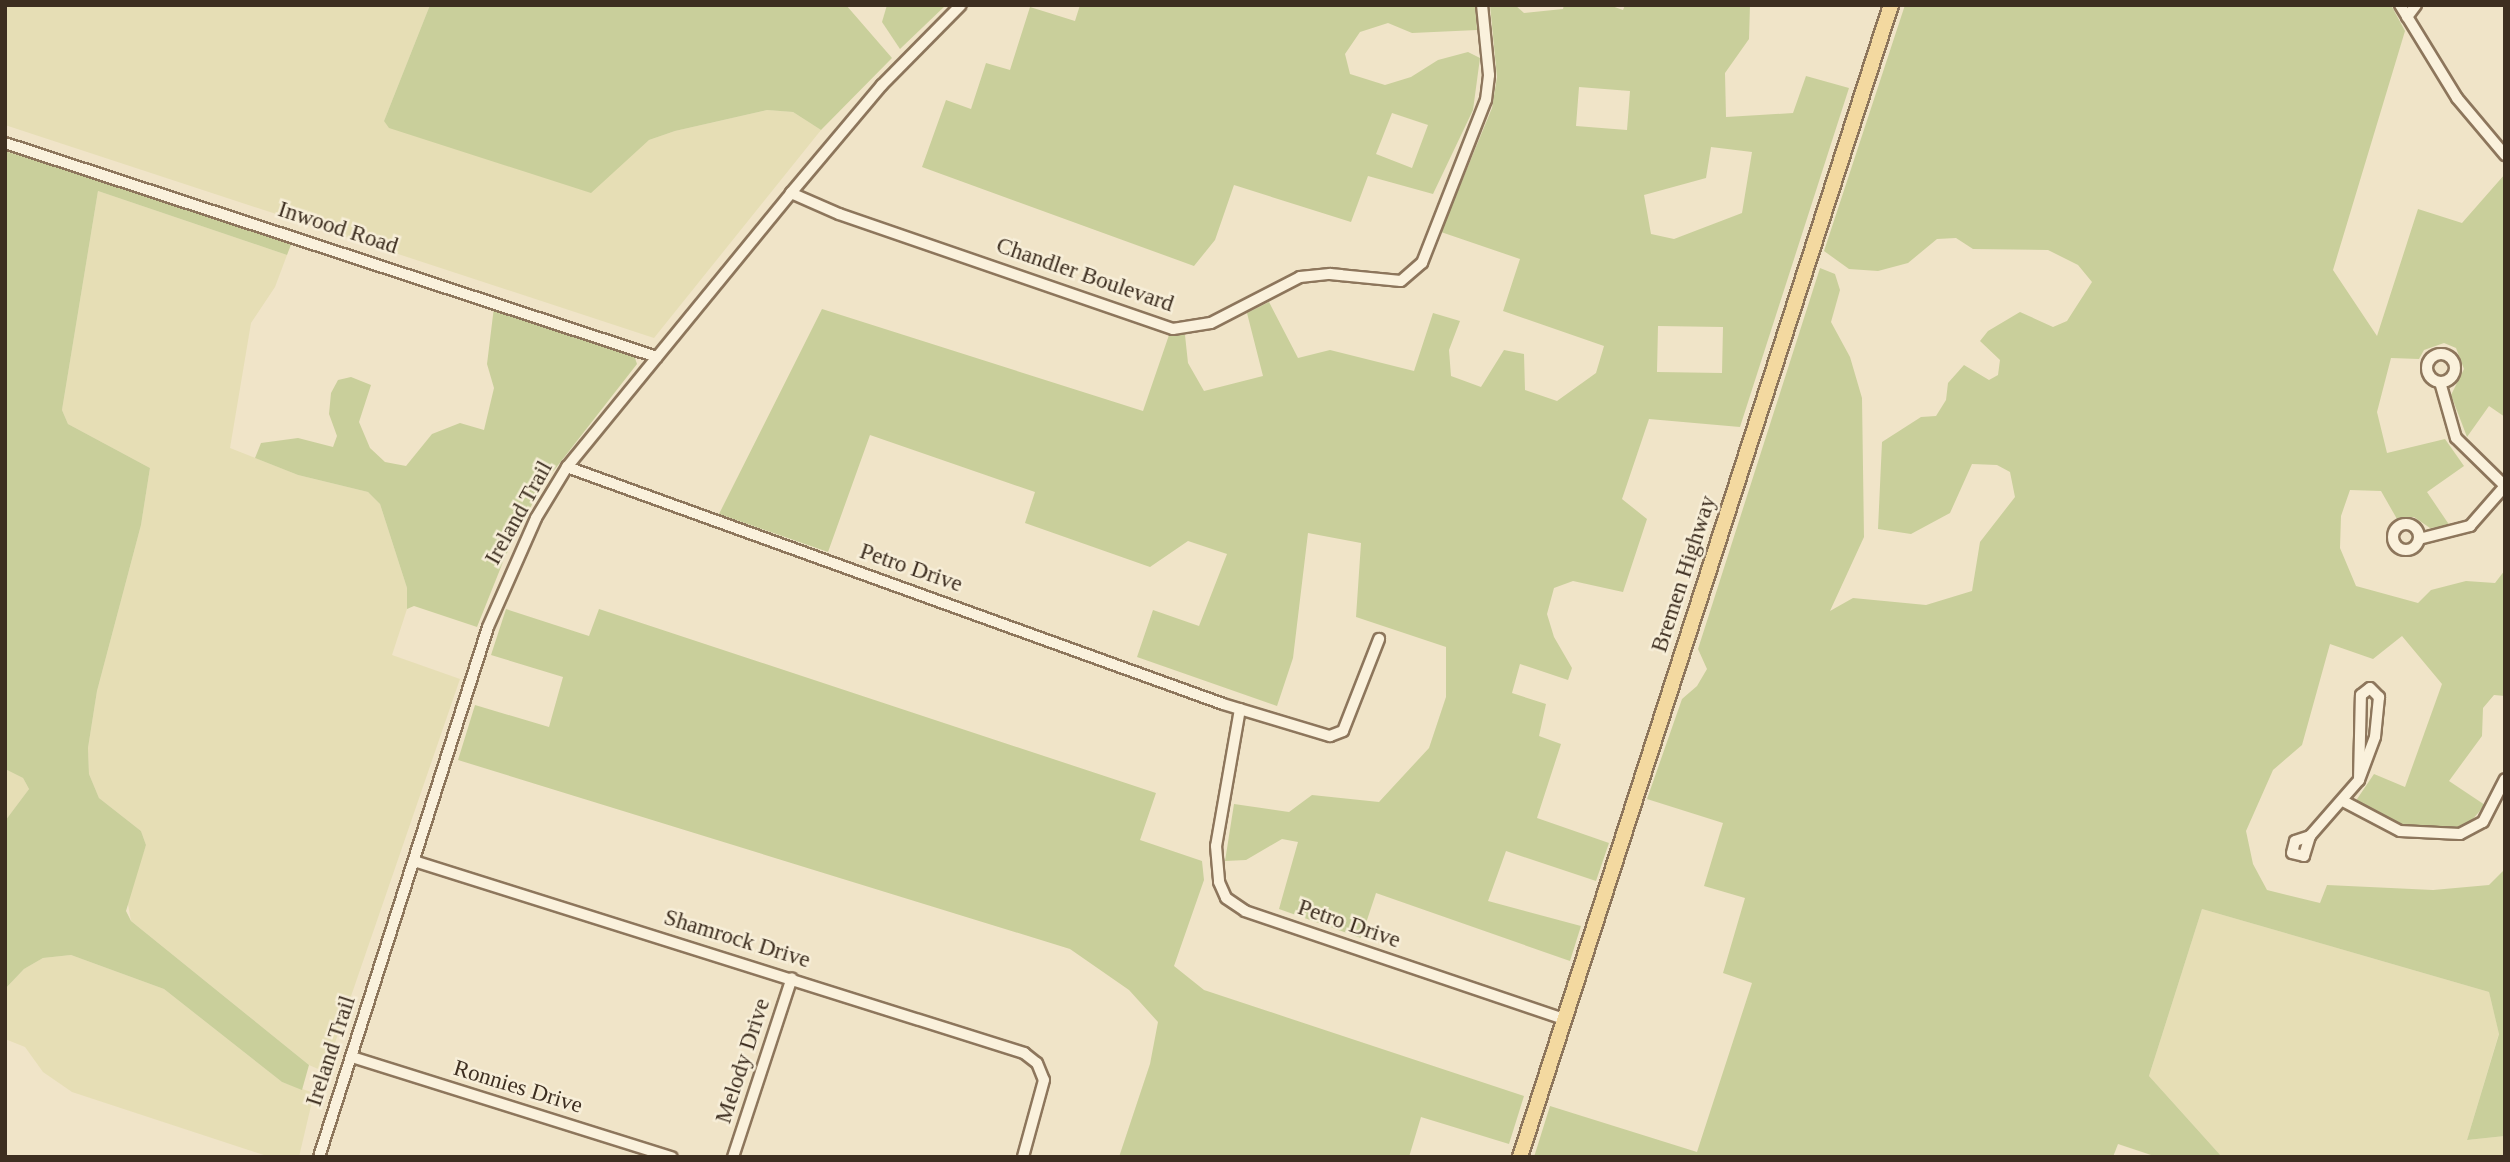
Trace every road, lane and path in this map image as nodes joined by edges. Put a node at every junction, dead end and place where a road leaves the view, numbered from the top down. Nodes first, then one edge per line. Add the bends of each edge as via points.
1 (961, 5) edge
2 (1482, 5) edge
3 (1891, 5) edge
4 (2400, 5) edge
5 (2416, 5) edge
6 (2407, 17) junction
7 (5, 142) edge
8 (2505, 155) edge
9 (791, 193) junction
10 (657, 357) junction
11 (2440, 382) dead end
12 (567, 467) junction
13 (2505, 486) edge
14 (2419, 539) dead end
15 (1378, 639) dead end
16 (1240, 709) junction
17 (2505, 779) edge
18 (2359, 780) junction
19 (2343, 801) junction
20 (2311, 836) dead end
21 (414, 861) junction
22 (792, 978) junction
23 (1564, 1019) junction
24 (352, 1057) junction
25 (319, 1157) edge
26 (672, 1157) edge
27 (733, 1157) edge
28 (1023, 1157) edge
29 (1520, 1157) edge

1 - 9 street, Ireland Trail via 882,85
2 - 9 street, Chandler Boulevard via 1489,75 1486,100 1422,263 1401,281 1330,274 1300,277 1211,323 1173,329 839,214
3 - 23 main road, Bremen Highway
4 - 6 street
5 - 6 street
6 - 8 street via 2457,98
7 - 10 street, Inwood Road
9 - 10 street, Ireland Trail
10 - 12 street, Ireland Trail
11 - 13 street via 2456,438
12 - 16 street, Petro Drive
12 - 21 street, Ireland Trail via 536,518 500,595
13 - 14 street via 2470,526
15 - 16 street, Petro Drive via 1339,734 1330,736
16 - 23 street, Petro Drive via 1216,858 1226,898 1245,911
17 - 19 street via 2483,822 2460,834 2400,831
18 - 18 street via 2375,737 2379,697 2371,688 2361,695
18 - 19 street
19 - 20 street
21 - 22 street, Shamrock Drive
21 - 24 street, Ireland Trail
22 - 27 street, Melody Drive
22 - 28 street, Shamrock Drive via 1013,1048 1031,1058 1041,1070 1044,1088
23 - 29 main road, Bremen Highway
24 - 25 street, Ireland Trail
24 - 26 street, Ronnies Drive

